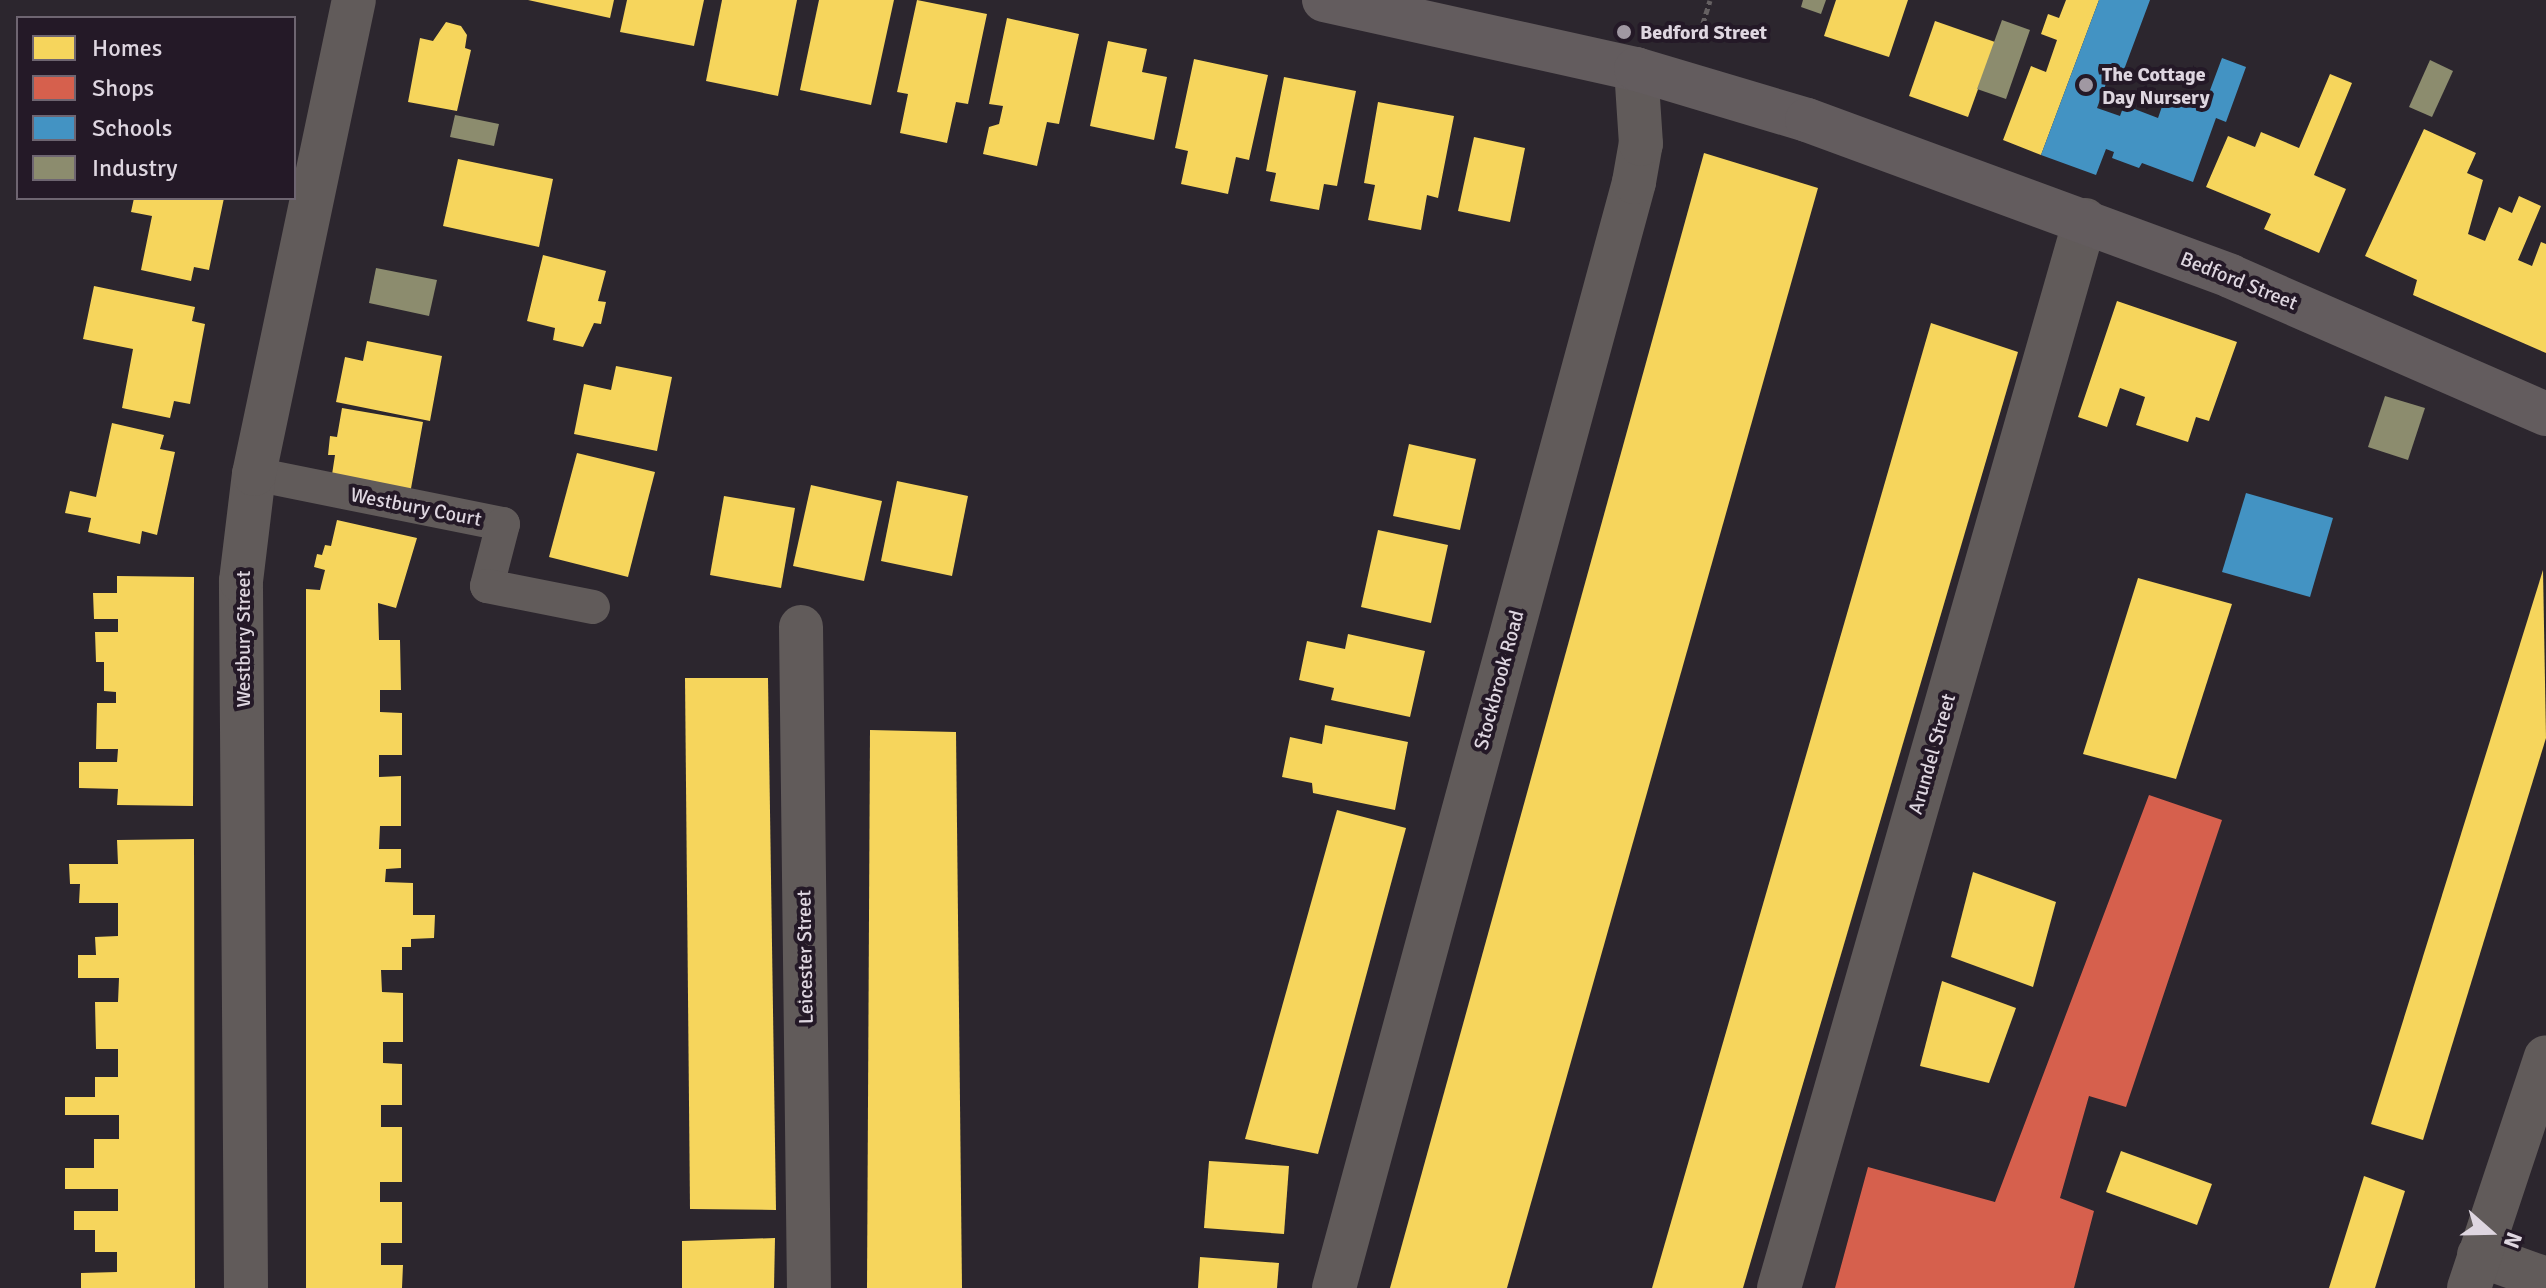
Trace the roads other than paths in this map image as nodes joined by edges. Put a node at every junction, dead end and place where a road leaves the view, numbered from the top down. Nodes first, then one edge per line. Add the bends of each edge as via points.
1 (354, 0) edge
2 (1324, 0) edge
3 (1636, 69) junction
4 (2085, 220) junction
5 (2546, 414) edge
6 (254, 474) junction
7 (593, 607) dead end
8 (801, 627) dead end
9 (2546, 1057) edge
10 (2474, 1272) edge
11 (2546, 1279) edge
12 (246, 1288) edge
13 (809, 1288) edge
14 (1334, 1288) edge
15 (1779, 1288) edge

1 - 6 street, Westbury Street
2 - 3 street, Bedford Street
3 - 4 street, Bedford Street via 1807,120
3 - 14 street, Stockbrook Road via 1641,144 1634,182
4 - 5 street, Bedford Street via 2358,330
4 - 15 street, Arundel Street
6 - 7 lane, Westbury Court via 503,524 487,586
6 - 12 street, Westbury Street via 241,581
8 - 13 street, Leicester Street
9 - 10 street
10 - 11 street

